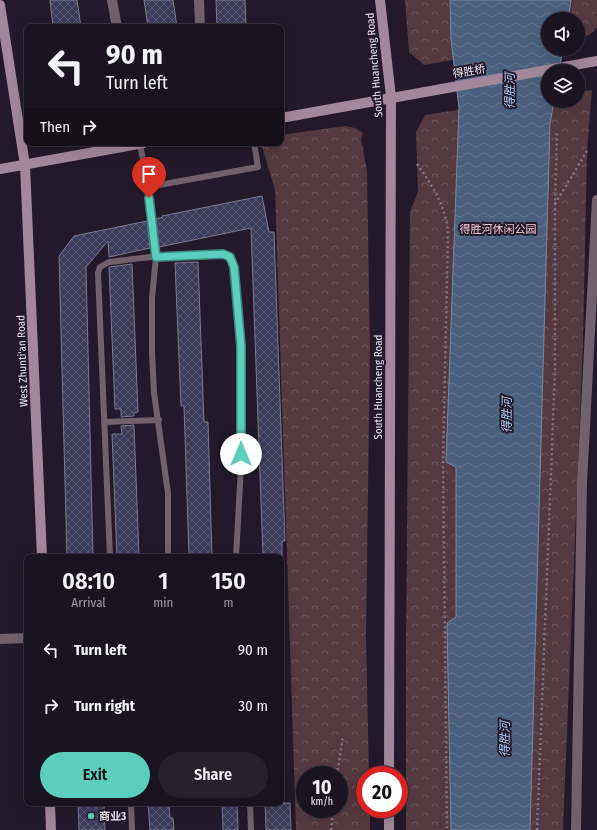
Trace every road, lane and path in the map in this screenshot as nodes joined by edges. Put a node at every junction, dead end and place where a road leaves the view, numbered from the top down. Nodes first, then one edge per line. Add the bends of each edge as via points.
1 (112, 0) edge
2 (199, 0) edge
3 (380, 0) edge
4 (0, 5) edge
5 (116, 24) edge
6 (200, 24) edge
7 (597, 61) edge
8 (391, 98) junction
9 (284, 117) edge
10 (557, 132) dead end
11 (126, 146) edge
12 (142, 146) edge
13 (254, 146) edge
14 (587, 151) dead end
15 (417, 164) dead end
16 (25, 165) junction
17 (0, 169) edge
18 (148, 187) junction
19 (597, 200) edge
20 (555, 205) junction
21 (156, 257) junction
22 (159, 420) junction
23 (104, 422) junction
24 (42, 554) edge
25 (110, 554) edge
26 (168, 554) edge
27 (236, 554) edge
28 (24, 638) edge
29 (0, 639) edge
30 (343, 736) dead end
31 (338, 766) edge
32 (389, 766) edge
33 (50, 806) edge
34 (131, 806) edge
35 (250, 806) edge
36 (332, 818) edge
37 (389, 818) edge
38 (51, 830) edge
39 (132, 830) edge
40 (251, 830) edge
41 (331, 830) edge
42 (389, 830) edge
43 (447, 830) edge
44 (536, 830) edge
45 (576, 830) edge

1 - 5 street
2 - 6 street
3 - 8 main road, South Huancheng Road
4 - 16 main road, West Zhunti'an Road
7 - 8 main road, 得胜桥
8 - 9 main road, 得胜桥
8 - 32 main road, South Huancheng Road
10 - 20 path
11 - 16 main road
12 - 18 lane
13 - 18 lane via 258,167
14 - 20 path
15 - 43 path via 434,188 443,207 448,231 443,460
16 - 17 main road
16 - 24 main road, West Zhunti'an Road
18 - 21 lane
19 - 45 street via 582,483
20 - 44 path via 555,370
21 - 22 lane via 152,298 152,353 154,393
21 - 23 lane via 109,262 100,267 98,273
21 - 27 lane via 223,254 230,257 234,267 241,346 241,467
22 - 23 lane
22 - 26 lane via 168,492
23 - 25 lane
28 - 29 street
30 - 31 path
33 - 38 main road
34 - 39 lane
35 - 40 lane
36 - 41 path
37 - 42 main road

